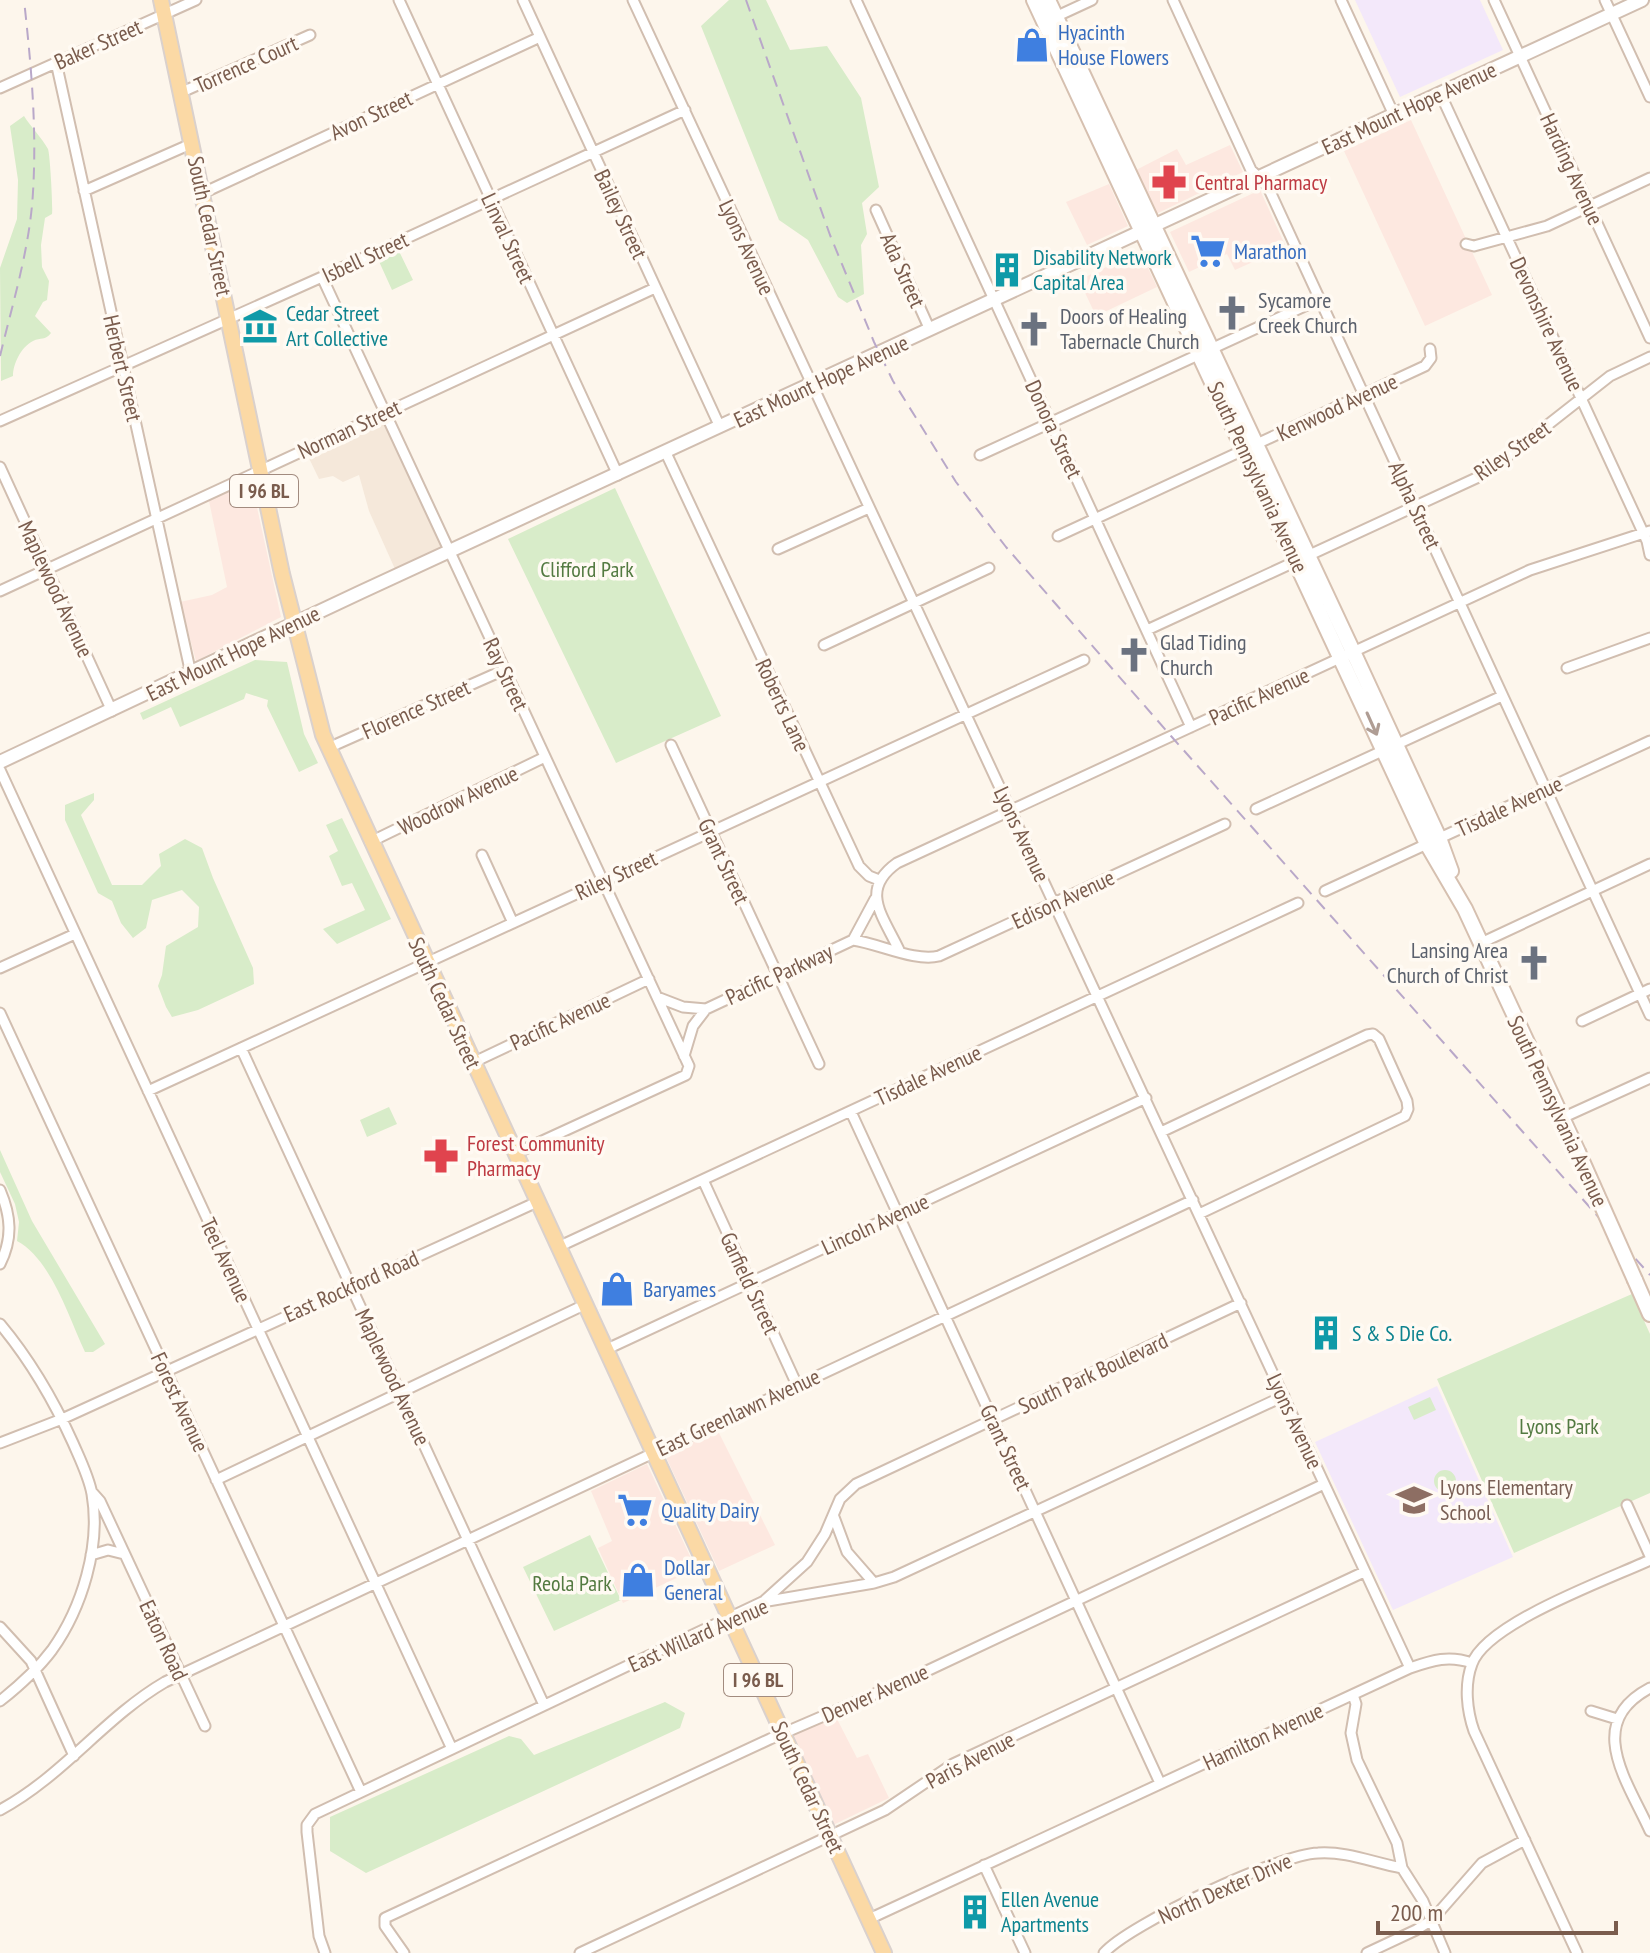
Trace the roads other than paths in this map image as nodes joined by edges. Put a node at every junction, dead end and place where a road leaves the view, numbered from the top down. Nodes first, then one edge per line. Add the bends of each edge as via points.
1 (196, 0) edge
2 (399, 0) edge
3 (523, 0) edge
4 (633, 0) edge
5 (856, 0) edge
6 (1034, 0) edge
7 (1048, 0) edge
8 (1092, 0) edge
9 (1173, 0) edge
10 (1341, 0) edge
11 (1494, 0) edge
12 (1605, 0) edge
13 (1642, 0) edge
14 (163, 7) edge
15 (1612, 14) junction
16 (1050, 20) junction
17 (310, 35) dead end
18 (540, 37) junction
19 (1520, 57) junction
20 (56, 62) junction
21 (438, 84) junction
22 (0, 88) edge
23 (182, 92) junction
24 (1440, 93) junction
25 (1650, 97) edge
26 (685, 110) junction
27 (1394, 115) junction
28 (193, 143) junction
29 (593, 152) junction
30 (1259, 178) junction
31 (1650, 178) edge
32 (84, 191) junction
33 (203, 193) junction
34 (491, 199) junction
35 (1589, 207) junction
36 (876, 210) dead end
37 (1147, 229) junction
38 (1507, 237) junction
39 (1466, 244) dead end
40 (322, 277) junction
41 (655, 288) junction
42 (1320, 299) junction
43 (995, 300) junction
44 (229, 318) junction
45 (930, 330) junction
46 (553, 335) junction
47 (1650, 338) edge
48 (1430, 349) dead end
49 (1207, 352) junction
50 (1650, 357) edge
51 (123, 365) junction
52 (811, 385) junction
53 (1364, 394) junction
54 (1582, 399) junction
55 (385, 413) junction
56 (0, 421) edge
57 (1051, 423) junction
58 (720, 427) junction
59 (1251, 448) junction
60 (666, 453) junction
61 (980, 455) dead end
62 (0, 467) edge
63 (260, 471) junction
64 (618, 475) junction
65 (1415, 506) junction
66 (869, 508) junction
67 (1095, 519) junction
68 (157, 520) junction
69 (1647, 532) edge
70 (1058, 536) dead end
71 (778, 549) dead end
72 (449, 552) junction
73 (1650, 555) edge
74 (1302, 558) junction
75 (989, 568) dead end
76 (47, 570) junction
77 (0, 591) edge
78 (1460, 602) junction
79 (914, 603) junction
80 (295, 624) junction
81 (1147, 630) junction
82 (1650, 638) edge
83 (824, 645) dead end
84 (1348, 655) junction
85 (1084, 660) dead end
86 (1567, 668) dead end
87 (504, 670) junction
88 (191, 674) junction
89 (1502, 696) junction
90 (112, 711) junction
91 (966, 714) junction
92 (1191, 727) junction
93 (1650, 741) edge
94 (671, 745) dead end
95 (328, 748) junction
96 (1390, 748) junction
97 (545, 757) junction
98 (0, 762) edge
99 (0, 770) edge
100 (819, 782) junction
101 (1546, 789) junction
102 (1256, 809) dead end
103 (1011, 811) junction
104 (1225, 824) dead end
105 (711, 832) junction
106 (1433, 841) junction
107 (370, 842) junction
108 (482, 855) dead end
109 (1650, 864) edge
110 (879, 880) junction
111 (603, 881) junction
112 (1325, 891) dead end
113 (1593, 891) junction
114 (875, 899) junction
115 (1055, 903) junction
116 (1298, 903) dead end
117 (513, 923) junction
118 (75, 934) junction
119 (853, 940) junction
120 (1481, 943) junction
121 (899, 950) junction
122 (426, 963) junction
123 (0, 968) edge
124 (778, 975) junction
125 (649, 979) junction
126 (1650, 989) edge
127 (1640, 994) junction
128 (1098, 996) junction
129 (657, 997) junction
130 (706, 1009) junction
131 (0, 1013) edge
132 (1650, 1015) edge
133 (1582, 1021) dead end
134 (241, 1048) junction
135 (684, 1056) junction
136 (472, 1063) junction
137 (819, 1064) dead end
138 (1650, 1078) edge
139 (148, 1091) junction
140 (1146, 1098) junction
141 (851, 1112) junction
142 (1562, 1118) junction
143 (1161, 1132) junction
144 (514, 1154) junction
145 (703, 1180) junction
146 (0, 1190) edge
147 (1193, 1200) junction
148 (537, 1202) junction
149 (898, 1213) junction
150 (1199, 1214) junction
151 (558, 1247) junction
152 (0, 1264) edge
153 (750, 1283) junction
154 (351, 1287) junction
155 (1241, 1303) junction
156 (584, 1305) junction
157 (1650, 1314) edge
158 (945, 1316) junction
159 (0, 1324) edge
160 (258, 1329) junction
161 (605, 1350) junction
162 (166, 1371) junction
163 (797, 1385) junction
164 (400, 1393) junction
165 (1284, 1396) junction
166 (62, 1419) junction
167 (994, 1419) junction
168 (308, 1436) junction
169 (0, 1443) edge
170 (652, 1452) junction
171 (216, 1480) junction
172 (1324, 1484) junction
173 (92, 1492) junction
174 (1627, 1505) dead end
175 (1036, 1512) junction
176 (834, 1517) junction
177 (468, 1540) junction
178 (124, 1554) junction
179 (91, 1555) junction
180 (1650, 1558) edge
181 (1364, 1572) junction
182 (375, 1583) junction
183 (874, 1583) junction
184 (1077, 1600) junction
185 (762, 1602) junction
186 (729, 1618) junction
187 (284, 1626) junction
188 (0, 1627) edge
189 (1472, 1663) junction
190 (1410, 1668) junction
191 (36, 1670) junction
192 (180, 1674) junction
193 (1118, 1688) junction
194 (1650, 1688) edge
195 (1353, 1695) junction
196 (0, 1701) edge
197 (544, 1705) junction
198 (1591, 1711) dead end
199 (1617, 1719) junction
200 (205, 1726) dead end
201 (783, 1733) junction
202 (452, 1749) junction
203 (74, 1756) junction
204 (1160, 1783) junction
205 (361, 1792) junction
206 (0, 1810) edge
207 (1650, 1831) edge
208 (830, 1835) junction
209 (1525, 1840) junction
210 (984, 1865) junction
211 (1402, 1868) junction
212 (869, 1919) junction
213 (1432, 1920) junction
214 (325, 1953) edge
215 (404, 1953) edge
216 (580, 1953) edge
217 (884, 1953) edge
218 (1025, 1953) edge
219 (1104, 1953) edge
220 (1367, 1953) edge
221 (1445, 1953) edge
222 (1577, 1953) edge

1 - 14 street, Baker Street
2 - 21 street, Linval Street
3 - 18 street, Bailey Street
4 - 26 street, Lyons Avenue
5 - 43 street, Donora Street
6 - 16 main road, South Pennsylvania Avenue
7 - 16 main road, South Pennsylvania Avenue
8 - 16 street
9 - 30 street, Alpha Street
10 - 27 street
11 - 19 street, Harding Avenue
12 - 15 street
13 - 15 street, East Mount Hope Avenue
14 - 20 street, Baker Street
14 - 23 main road, South Cedar Street / I 96 BL
15 - 19 street, East Mount Hope Avenue
15 - 25 street
16 - 37 main road, South Pennsylvania Avenue
17 - 23 street, Torrence Court
18 - 21 street, Avon Street
18 - 29 street, Bailey Street
19 - 24 street, East Mount Hope Avenue
19 - 35 street, Harding Avenue
20 - 22 street, Baker Street
20 - 32 street, Herbert Street
21 - 33 street, Avon Street
21 - 34 street, Linval Street
23 - 28 main road, South Cedar Street / I 96 BL
24 - 27 street, East Mount Hope Avenue
24 - 38 street, Devonshire Avenue
26 - 29 street, Isbell Street
26 - 52 street, Lyons Avenue
27 - 30 street, East Mount Hope Avenue
28 - 32 street
28 - 33 main road, South Cedar Street / I 96 BL
29 - 34 street, Isbell Street
29 - 41 street, Bailey Street
30 - 37 street, East Mount Hope Avenue
30 - 42 street, Alpha Street
31 - 35 street
32 - 51 street, Herbert Street
33 - 44 main road, South Cedar Street / I 96 BL
34 - 40 street, Isbell Street
34 - 46 street, Linval Street
35 - 38 street
35 - 47 street, Harding Avenue
36 - 45 street, Ada Street
37 - 43 street, East Mount Hope Avenue
37 - 49 main road, South Pennsylvania Avenue
38 - 39 street
38 - 54 street, Devonshire Avenue
40 - 44 street, Isbell Street
40 - 55 street, Ray Street
41 - 46 street, Norman Street
41 - 58 street, Bailey Street
42 - 49 street
42 - 53 street, Alpha Street
43 - 45 street, East Mount Hope Avenue
43 - 57 street, Donora Street
44 - 51 street, Isbell Street
44 - 63 main road, South Cedar Street / I 96 BL
45 - 52 street, East Mount Hope Avenue
46 - 55 street, Norman Street
46 - 64 street, Linval Street
48 - 53 street, Kenwood Avenue via 1425,366
49 - 57 street
49 - 59 main road, South Pennsylvania Avenue
50 - 54 street, Riley Street via 1610,376
51 - 56 street, Isbell Street
51 - 68 street, Herbert Street
52 - 58 street, East Mount Hope Avenue
52 - 66 street, Lyons Avenue
53 - 59 street, Kenwood Avenue
53 - 65 street, Alpha Street
54 - 65 street, Riley Street via 1496,467
54 - 69 street, Devonshire Avenue
55 - 63 street, Norman Street
55 - 72 street, Ray Street
57 - 61 street
57 - 67 street, Donora Street
58 - 60 street, East Mount Hope Avenue
59 - 67 street, Kenwood Avenue
59 - 74 main road, South Pennsylvania Avenue
60 - 64 street, East Mount Hope Avenue
60 - 100 street, Roberts Lane
62 - 76 street, Maplewood Avenue
63 - 68 street, Norman Street
63 - 80 main road, South Cedar Street / I 96 BL
64 - 72 street, East Mount Hope Avenue
65 - 74 street, Riley Street
65 - 78 street, Alpha Street
66 - 71 street
66 - 79 street, Lyons Avenue
67 - 70 street, Kenwood Avenue
67 - 81 street, Donora Street
68 - 76 street, Norman Street
68 - 88 street, Herbert Street
69 - 73 street, Devonshire Avenue
69 - 78 street, Pacific Avenue via 1545,564
72 - 80 street, East Mount Hope Avenue
72 - 87 street, Ray Street
74 - 81 street, Riley Street
74 - 84 main road, South Pennsylvania Avenue
75 - 79 street
76 - 77 street, Norman Street
76 - 90 street, Maplewood Avenue
78 - 84 street, Pacific Avenue
78 - 89 street, Alpha Street
79 - 83 street
79 - 91 street, Lyons Avenue
80 - 88 street, East Mount Hope Avenue
80 - 95 main road, South Cedar Street / I 96 BL
81 - 92 street, Donora Street
82 - 86 street
84 - 92 street, Pacific Avenue
84 - 96 main road, South Pennsylvania Avenue
85 - 91 street, Riley Street
87 - 95 street, Florence Street
87 - 97 street, Ray Street
88 - 90 street, East Mount Hope Avenue
89 - 96 street
89 - 101 street, Alpha Street
90 - 98 street, East Mount Hope Avenue
91 - 100 street, Riley Street
91 - 103 street, Lyons Avenue
92 - 103 street, Pacific Avenue
93 - 101 street, Tisdale Avenue
94 - 105 street, Grant Street
95 - 107 main road, South Cedar Street / I 96 BL
96 - 102 street
96 - 106 main road, South Pennsylvania Avenue
97 - 107 street, Woodrow Avenue
97 - 111 street, Ray Street
99 - 118 street, Teel Avenue
100 - 105 street, Riley Street
100 - 110 street, Roberts Lane via 859,866
101 - 106 street, Tisdale Avenue
101 - 113 street, Alpha Street
103 - 110 street, Pacific Avenue via 897,863
103 - 115 street, Lyons Avenue
104 - 115 street, Edison Avenue
105 - 111 street, Riley Street
105 - 124 street, Grant Street
106 - 112 street, Tisdale Avenue
106 - 120 main road, South Pennsylvania Avenue
107 - 122 main road, South Cedar Street / I 96 BL
108 - 117 street
109 - 113 street
110 - 114 street
111 - 117 street, Riley Street
111 - 125 street, Ray Street
113 - 120 street
113 - 127 street, Alpha Street
114 - 119 street, Pacific Parkway
114 - 121 street
115 - 121 street, Edison Avenue via 939,956 920,958
115 - 128 street, Lyons Avenue
116 - 128 street, Tisdale Avenue
117 - 122 street, Riley Street
118 - 123 street
118 - 139 street, Teel Avenue
119 - 121 street, Pacific Parkway
119 - 124 street, Pacific Parkway
120 - 142 main road, South Pennsylvania Avenue
122 - 134 street, Riley Street
122 - 136 main road, South Cedar Street / I 96 BL
124 - 130 street, Pacific Parkway
124 - 137 street, Grant Street
125 - 129 street, Ray Street
125 - 136 street, Pacific Avenue
126 - 127 street
127 - 132 street, Alpha Street
127 - 133 street
128 - 140 street, Lyons Avenue
128 - 141 street, Tisdale Avenue
129 - 130 street, Pacific Parkway
129 - 135 street, Ray Street
130 - 135 street, Pacific Parkway via 693,1026
131 - 162 street, Forest Avenue
134 - 139 street, Riley Street
134 - 154 street, Maplewood Avenue
135 - 144 street, Ray Street via 689,1072
136 - 144 main road, South Cedar Street / I 96 BL
138 - 142 street
139 - 160 street, Teel Avenue
140 - 143 street, Lyons Avenue
140 - 149 street, Lincoln Avenue
141 - 145 street, Tisdale Avenue
141 - 149 street, Grant Street
142 - 157 main road, South Pennsylvania Avenue, bridge
143 - 147 street, Lyons Avenue
143 - 150 street via 1367,1035 1379,1039 1407,1101 1405,1116
144 - 148 main road, South Cedar Street / I 96 BL
145 - 151 street, Tisdale Avenue
145 - 153 street, Garfield Street
146 - 152 street via 10,1230
147 - 150 street, Lyons Avenue
147 - 158 street, East Greenlawn Avenue
148 - 151 main road, South Cedar Street / I 96 BL
148 - 154 street, East Rockford Road
149 - 153 street, Lincoln Avenue
149 - 158 street, Grant Street
150 - 155 street, Lyons Avenue
151 - 156 main road, South Cedar Street / I 96 BL
153 - 161 street, Lincoln Avenue
153 - 163 street, Garfield Street
154 - 160 street, East Rockford Road
154 - 164 street, Maplewood Avenue
155 - 165 street, Lyons Avenue
155 - 167 street, South Park Boulevard
156 - 161 main road, South Cedar Street / I 96 BL
156 - 164 street
158 - 163 street, East Greenlawn Avenue
158 - 167 street, Grant Street
159 - 166 street via 40,1376
160 - 162 street, East Rockford Road
160 - 168 street, Teel Avenue
161 - 170 main road, South Cedar Street / I 96 BL
162 - 166 street, East Rockford Road
162 - 171 street, Forest Avenue
163 - 170 street, East Greenlawn Avenue
164 - 168 street
164 - 177 street, Maplewood Avenue
165 - 172 street, Lyons Avenue
165 - 175 street, East Willard Avenue
166 - 169 street, East Rockford Road
166 - 173 street
167 - 175 street, Grant Street
167 - 176 street, South Park Boulevard via 856,1484 840,1499
168 - 171 street
168 - 182 street, Teel Avenue
170 - 177 street, East Greenlawn Avenue
170 - 186 main road, South Cedar Street / I 96 BL
171 - 187 street, Forest Avenue
172 - 181 street, Lyons Avenue
172 - 184 street, Denver Avenue
173 - 178 street, Eaton Road
173 - 179 street
174 - 180 street
175 - 183 street, East Willard Avenue
175 - 184 street, Grant Street
176 - 183 street via 847,1552
176 - 185 street, South Park Boulevard via 807,1562
177 - 182 street, East Greenlawn Avenue
177 - 197 street, Maplewood Avenue
178 - 179 street via 108,1550
178 - 192 street, Eaton Road
179 - 191 street via 70,1619
180 - 189 street via 1505,1629
181 - 190 street, Lyons Avenue
181 - 193 street, Paris Avenue
182 - 187 street, East Greenlawn Avenue
182 - 202 street, Teel Avenue
183 - 185 street, East Willard Avenue
184 - 193 street, Grant Street
184 - 201 street, Denver Avenue
185 - 186 street, East Willard Avenue
186 - 197 street, East Willard Avenue
186 - 201 main road, South Cedar Street / I 96 BL
187 - 192 street, East Greenlawn Avenue
187 - 205 street, Forest Avenue
188 - 191 street
189 - 190 street, Hamilton Avenue via 1442,1658
189 - 209 street via 1470,1720
190 - 195 street, Hamilton Avenue
191 - 196 street
191 - 203 street
192 - 200 street, Eaton Road
192 - 203 street, East Greenlawn Avenue via 135,1701
193 - 204 street, Grant Street
193 - 208 street, Paris Avenue via 953,1764 903,1800
194 - 199 street
195 - 204 street, Hamilton Avenue
195 - 211 street via 1352,1745 1397,1843
197 - 202 street, East Willard Avenue
198 - 199 street
199 - 207 street via 1616,1754
201 - 208 main road, South Cedar Street / I 96 BL
201 - 215 street, Denver Avenue via 389,1916 384,1921
202 - 205 street, East Willard Avenue
203 - 206 street, East Greenlawn Avenue
204 - 210 street, Hamilton Avenue
205 - 214 street, East Willard Avenue via 315,1814 307,1825
208 - 212 main road, South Cedar Street / I 96 BL
208 - 216 street, Paris Avenue
209 - 213 street via 1482,1863
209 - 222 street
210 - 212 street, Hamilton Avenue
210 - 218 street
211 - 213 street
211 - 219 street, North Dexter Drive via 1335,1852 1291,1857 1139,1926
212 - 217 main road, South Cedar Street / I 96 BL
213 - 220 street
213 - 221 street

